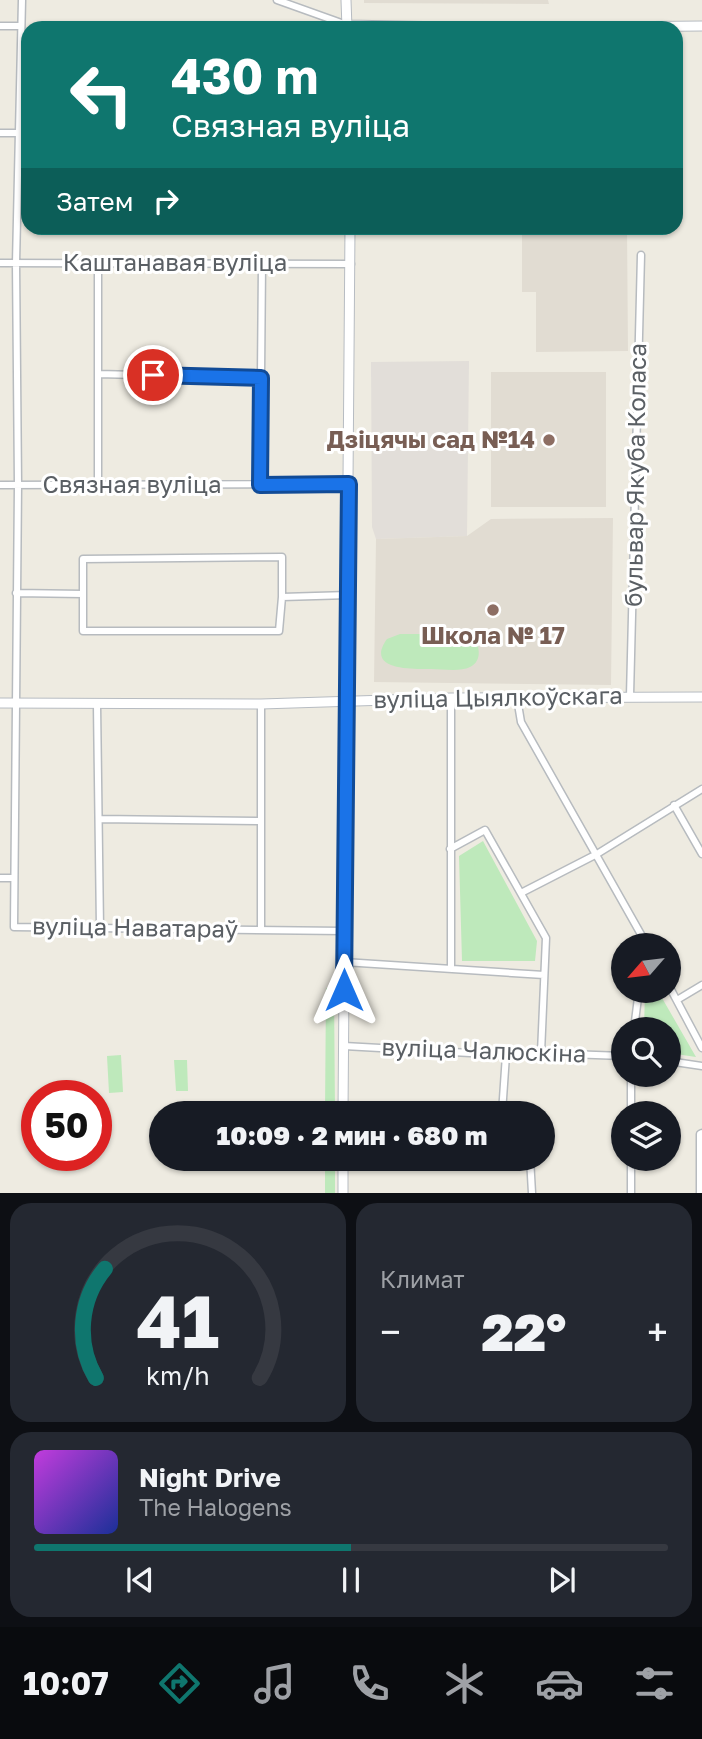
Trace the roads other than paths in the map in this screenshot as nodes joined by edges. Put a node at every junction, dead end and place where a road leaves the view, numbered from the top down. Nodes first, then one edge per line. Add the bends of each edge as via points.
1 (22, 0) edge
2 (278, 0) edge
3 (346, 0) edge
4 (21, 21) edge
5 (331, 21) edge
6 (346, 21) edge
7 (0, 26) edge
8 (21, 26) joint
9 (683, 26) edge
10 (702, 26) edge
11 (0, 133) edge
12 (18, 133) junction
13 (350, 235) edge
14 (640, 255) dead end
15 (0, 263) edge
16 (16, 263) junction
17 (98, 263) junction
18 (262, 264) junction
19 (351, 264) junction
20 (98, 374) junction
21 (261, 378) junction
22 (349, 484) junction
23 (0, 485) edge
24 (18, 485) junction
25 (98, 485) junction
26 (260, 485) junction
27 (16, 593) junction
28 (83, 594) junction
29 (349, 595) junction
30 (282, 597) junction
31 (631, 696) junction
32 (702, 697) edge
33 (451, 698) junction
34 (517, 698) junction
35 (346, 701) junction
36 (0, 703) edge
37 (15, 703) junction
38 (261, 704) junction
39 (97, 705) junction
40 (702, 789) edge
41 (674, 805) junction
42 (99, 819) junction
43 (261, 821) junction
44 (450, 849) junction
45 (597, 854) junction
46 (702, 854) edge
47 (0, 878) edge
48 (14, 878) junction
49 (521, 893) junction
50 (100, 928) junction
51 (261, 930) junction
52 (344, 931) junction
53 (640, 933) edge
54 (344, 962) junction
55 (451, 969) junction
56 (544, 975) junction
57 (702, 985) edge
58 (681, 998) edge
59 (679, 1003) edge
60 (344, 1046) junction
61 (702, 1048) edge
62 (541, 1053) junction
63 (506, 1055) junction
64 (611, 1056) edge
65 (681, 1063) edge
66 (702, 1066) edge
67 (344, 1101) edge
68 (503, 1101) edge
69 (702, 1133) edge
70 (343, 1171) edge
71 (531, 1171) edge
72 (631, 1171) edge
73 (343, 1193) edge
74 (532, 1193) edge
75 (631, 1193) edge
76 (700, 1193) edge

1 - 4 street, вуліца Наватараў
2 - 5 street
3 - 6 main road
7 - 8 street
8 - 12 street, вуліца Наватараў
9 - 10 main road
11 - 12 street
12 - 16 street, вуліца Наватараў
13 - 19 main road
14 - 31 street, бульвар Якуба Коласа
15 - 16 street, Каштанавая вуліца
16 - 17 street, Каштанавая вуліца
16 - 24 street, вуліца Наватараў
17 - 18 street, Каштанавая вуліца
17 - 20 street
18 - 19 street, Каштанавая вуліца
18 - 21 street
19 - 22 main road
20 - 21 street
20 - 25 street
21 - 26 street
22 - 26 street, Связная вуліца
22 - 29 main road
23 - 24 street, Связная вуліца
24 - 25 street, Связная вуліца
24 - 27 street, вуліца Наватараў
25 - 26 street, Связная вуліца
27 - 28 street
27 - 37 street, вуліца Наватараў
28 - 30 street via 83,631 279,631
28 - 30 street via 83,559 282,557
29 - 30 street
29 - 35 main road
31 - 32 main road, вуліца Цыялкоўскага
31 - 34 main road, вуліца Цыялкоўскага
33 - 34 main road, вуліца Цыялкоўскага
33 - 35 main road, вуліца Цыялкоўскага
33 - 44 street
34 - 45 street via 521,722
35 - 38 main road, вуліца Цыялкоўскага
35 - 52 main road
36 - 37 main road, вуліца Цыялкоўскага
37 - 39 main road, вуліца Цыялкоўскага
37 - 48 street, вуліца Наватараў
38 - 39 main road, вуліца Цыялкоўскага
38 - 43 street
39 - 42 street
40 - 41 street
41 - 45 street
41 - 46 street
42 - 43 street
42 - 50 street
43 - 51 street
44 - 49 street via 485,830
44 - 55 street
45 - 49 street
45 - 53 street
47 - 48 street
48 - 50 street, вуліца Наватараў via 14,927
49 - 56 street via 546,938
50 - 51 street, вуліца Наватараў
51 - 52 street, вуліца Наватараў
52 - 54 main road
54 - 55 street
54 - 60 main road
55 - 56 street
56 - 62 street
57 - 58 street
59 - 61 street
60 - 63 street, вуліца Чалюскіна
60 - 67 main road
62 - 63 street, вуліца Чалюскіна
62 - 64 street, вуліца Чалюскіна
63 - 68 street
65 - 66 street
69 - 76 street
70 - 73 main road
71 - 74 street
72 - 75 street

